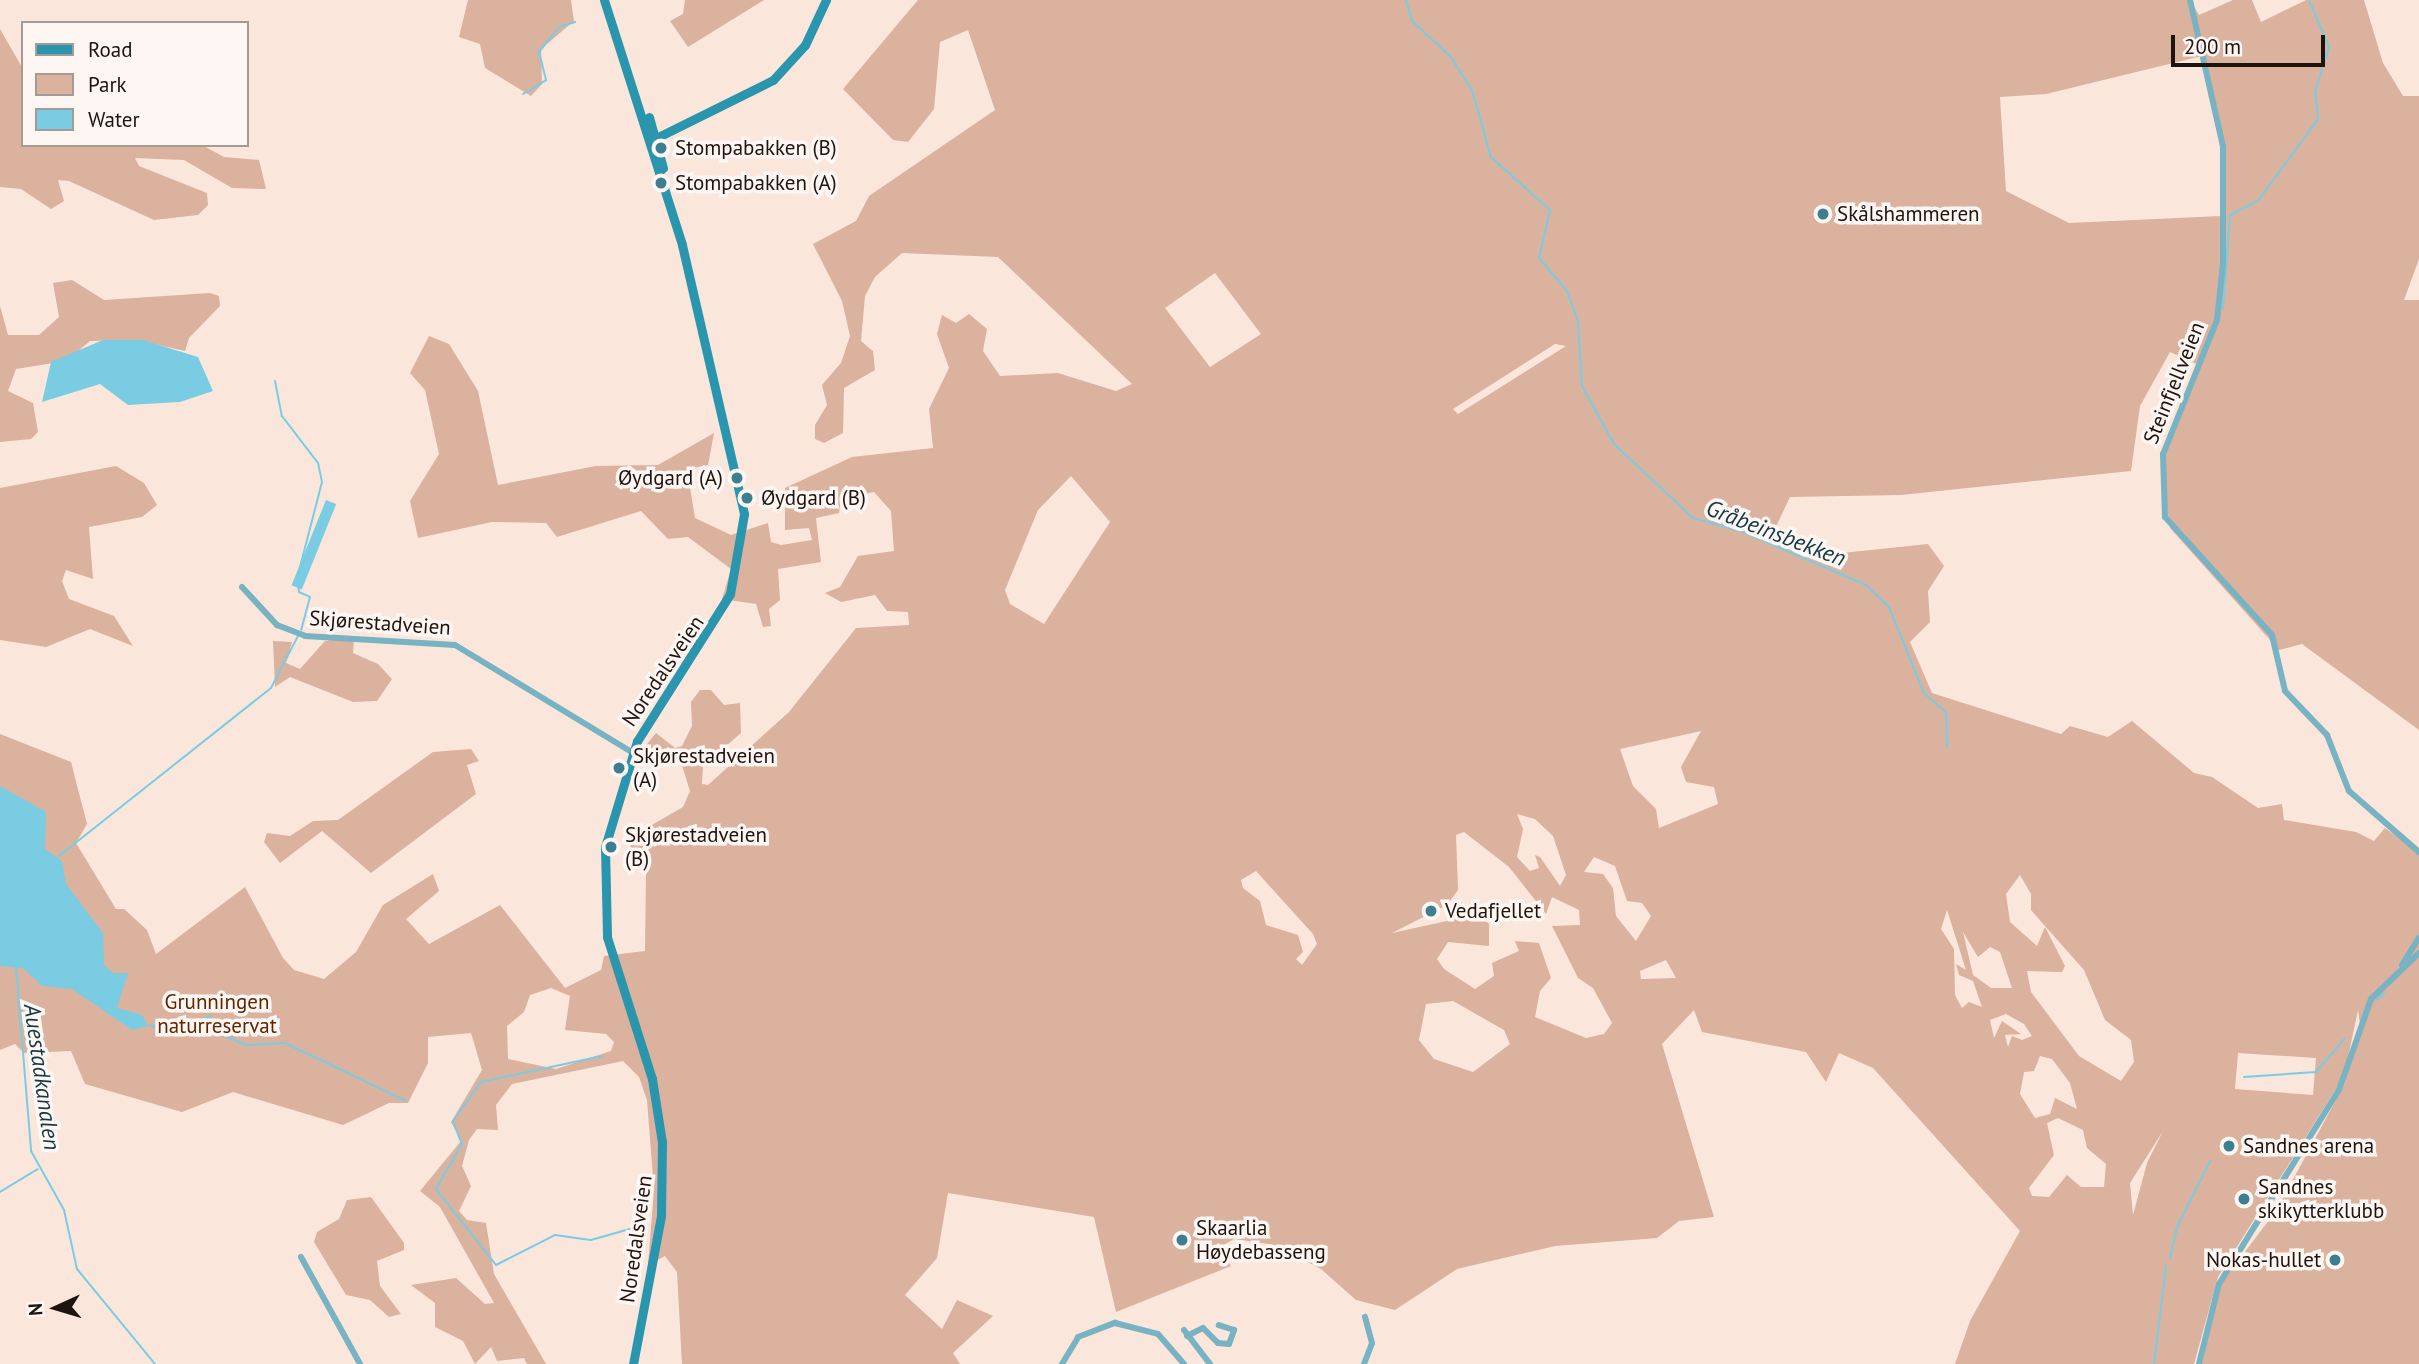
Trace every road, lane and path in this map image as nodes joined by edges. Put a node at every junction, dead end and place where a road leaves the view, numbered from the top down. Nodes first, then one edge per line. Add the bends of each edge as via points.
1 (604, 0) edge
2 (610, 0) edge
3 (826, 0) edge
4 (2190, 0) edge
5 (654, 139) junction
6 (242, 587) dead end
7 (632, 752) junction
8 (2419, 852) edge
9 (2419, 938) edge
10 (2419, 953) edge
11 (2402, 965) junction
12 (301, 1257) dead end
13 (1366, 1317) dead end
14 (1219, 1325) dead end
15 (360, 1364) edge
16 (633, 1364) edge
17 (1062, 1364) edge
18 (1184, 1364) edge
19 (1210, 1364) edge
20 (1364, 1364) edge
21 (2199, 1364) edge

1 - 5 main road, Noredalsveien
2 - 5 main road, Noredalsveien
3 - 5 main road via 805,45 778,76
4 - 8 street, Steinfjellveien via 2223,147 2223,264 2217,320 2163,454 2165,517 2272,635 2285,691 2327,735 2349,791
5 - 7 main road, Noredalsveien via 736,461 744,525 735,580 718,619
6 - 7 street, Skjørestadveien via 277,625 305,636 455,645
7 - 16 main road, Noredalsveien via 607,828 603,906 611,956 652,1079 663,1162 659,1232
9 - 11 street
10 - 11 street
11 - 21 street via 2375,991 2335,1099 2224,1275
12 - 15 street
13 - 20 street via 1372,1343
14 - 19 street via 1234,1330 1229,1344 1218,1343 1203,1328 1185,1333
17 - 18 street via 1078,1337 1115,1322 1158,1334

